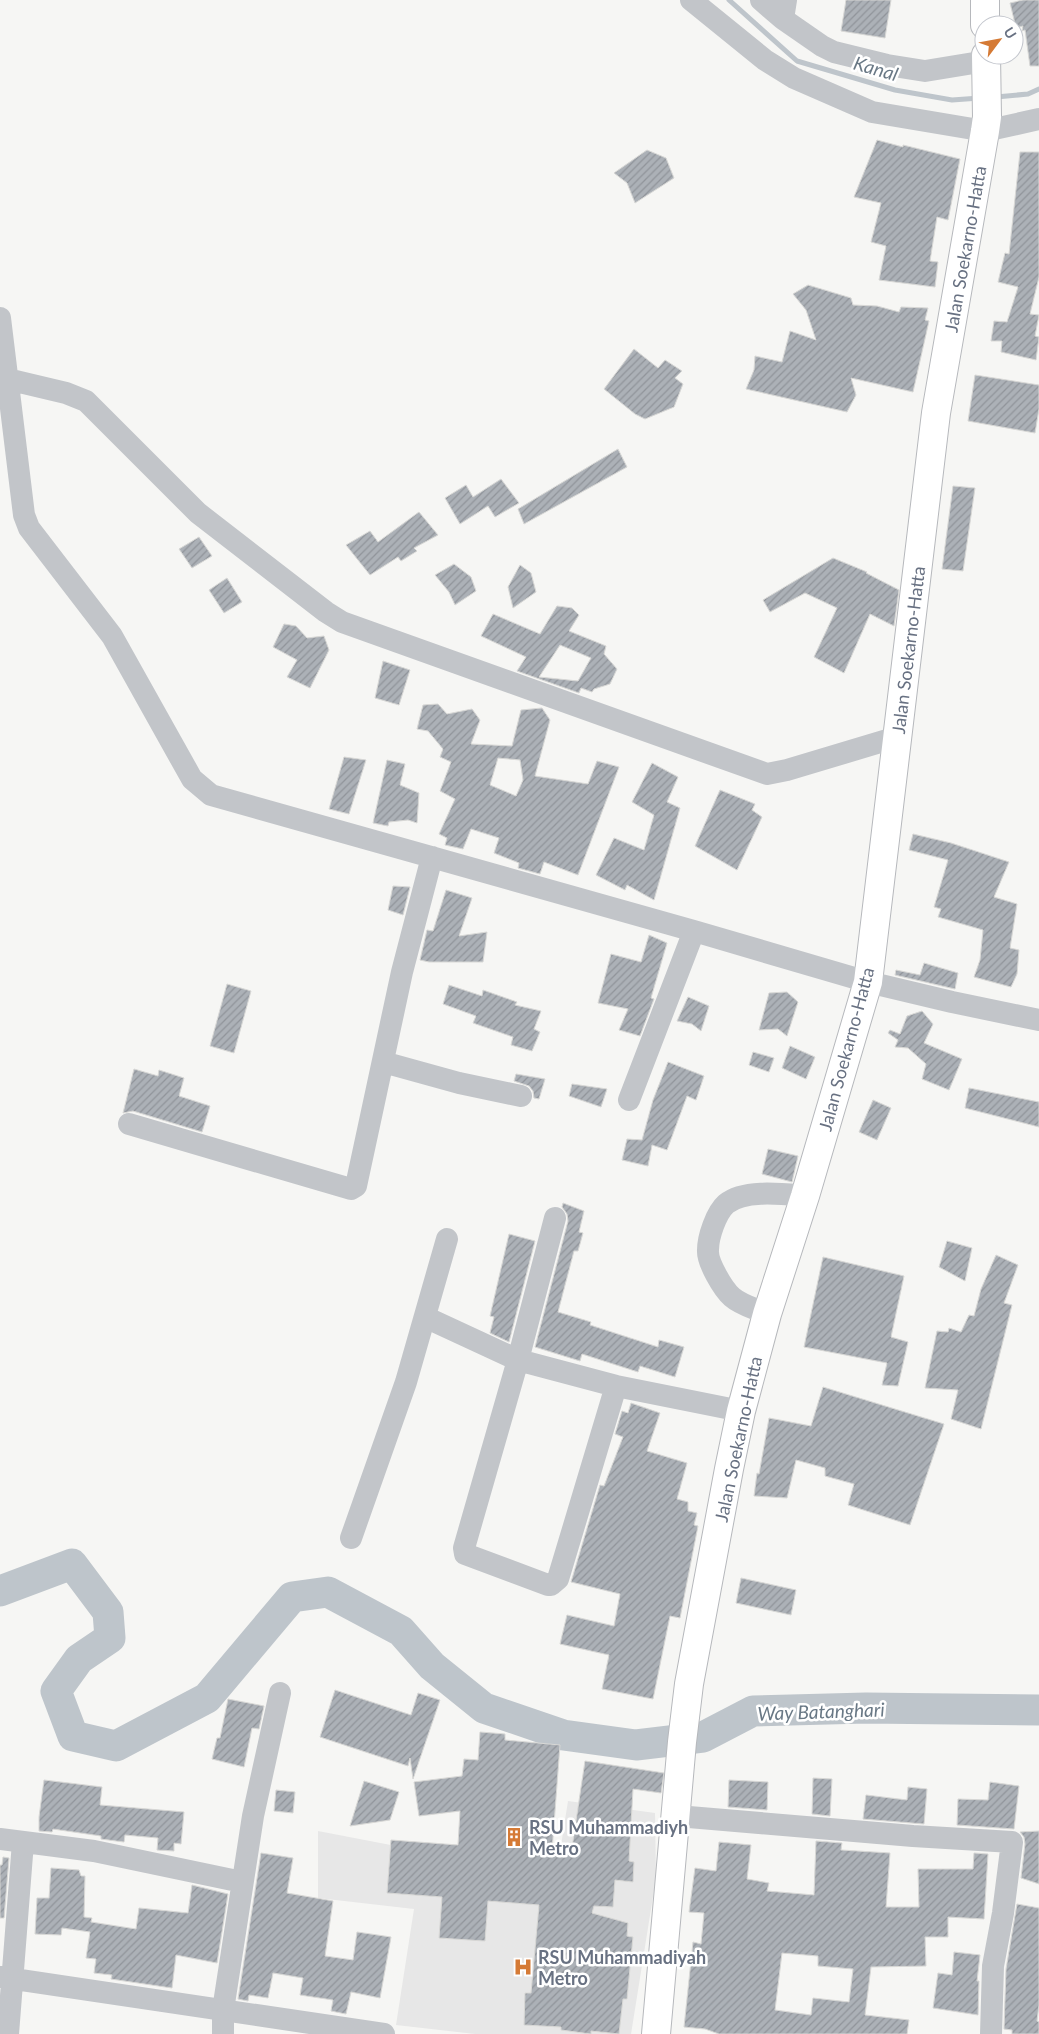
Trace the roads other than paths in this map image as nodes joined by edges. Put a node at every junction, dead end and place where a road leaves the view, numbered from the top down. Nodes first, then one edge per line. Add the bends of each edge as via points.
1 (691, 0) edge
2 (761, 0) edge
3 (985, 0) edge
4 (784, 10) edge
5 (985, 15) edge
6 (977, 65) edge
7 (986, 65) edge
8 (1039, 119) edge
9 (986, 124) junction
10 (0, 318) edge
11 (7, 379) junction
12 (897, 737) junction
13 (432, 857) junction
14 (694, 931) junction
15 (868, 982) junction
16 (1039, 1020) edge
17 (383, 1062) junction
18 (520, 1096) dead end
19 (629, 1100) dead end
20 (129, 1124) dead end
21 (805, 1196) junction
22 (555, 1218) dead end
23 (447, 1239) dead end
24 (767, 1314) junction
25 (425, 1317) junction
26 (518, 1360) junction
27 (616, 1386) junction
28 (741, 1411) junction
29 (351, 1538) dead end
30 (280, 1694) dead end
31 (677, 1816) junction
32 (0, 1840) edge
33 (23, 1842) junction
34 (242, 1882) junction
35 (7, 1978) edge
36 (223, 2010) junction
37 (8, 2034) edge
38 (223, 2034) edge
39 (384, 2034) edge
40 (656, 2034) edge
41 (991, 2034) edge

1 - 9 street via 765,60 825,93 872,112
2 - 4 street
3 - 5 main road
4 - 6 street via 822,46 834,52 925,71
7 - 9 main road, Jalan Soekarno-Hatta
8 - 9 street
9 - 12 main road, Jalan Soekarno-Hatta via 936,412
10 - 11 street
11 - 12 street via 66,392 86,401 198,513 342,622 767,774
11 - 13 street via 24,515 29,528 112,636 192,780 211,795
12 - 15 main road, Jalan Soekarno-Hatta
13 - 14 street
13 - 17 street
14 - 15 street
14 - 19 street
15 - 16 street
15 - 21 main road, Jalan Soekarno-Hatta
17 - 18 street
17 - 20 street via 353,1189
21 - 24 main road, Jalan Soekarno-Hatta
21 - 24 street via 770,1192 744,1197 726,1204 715,1220 707,1251 718,1278 733,1298
22 - 26 street
23 - 25 street
24 - 28 main road, Jalan Soekarno-Hatta
25 - 26 street
25 - 29 street via 406,1382
26 - 27 street
26 - 27 street via 464,1551 468,1556 548,1585 558,1579
27 - 28 street
28 - 31 main road, Jalan Soekarno-Hatta via 689,1684
30 - 34 street
31 - 40 main road, Jalan Soekarno-Hatta
31 - 41 street via 1012,1842 993,1966
32 - 33 street
33 - 34 street via 94,1851
33 - 35 street
34 - 36 street
35 - 36 street
35 - 37 street
36 - 38 street
36 - 39 street

